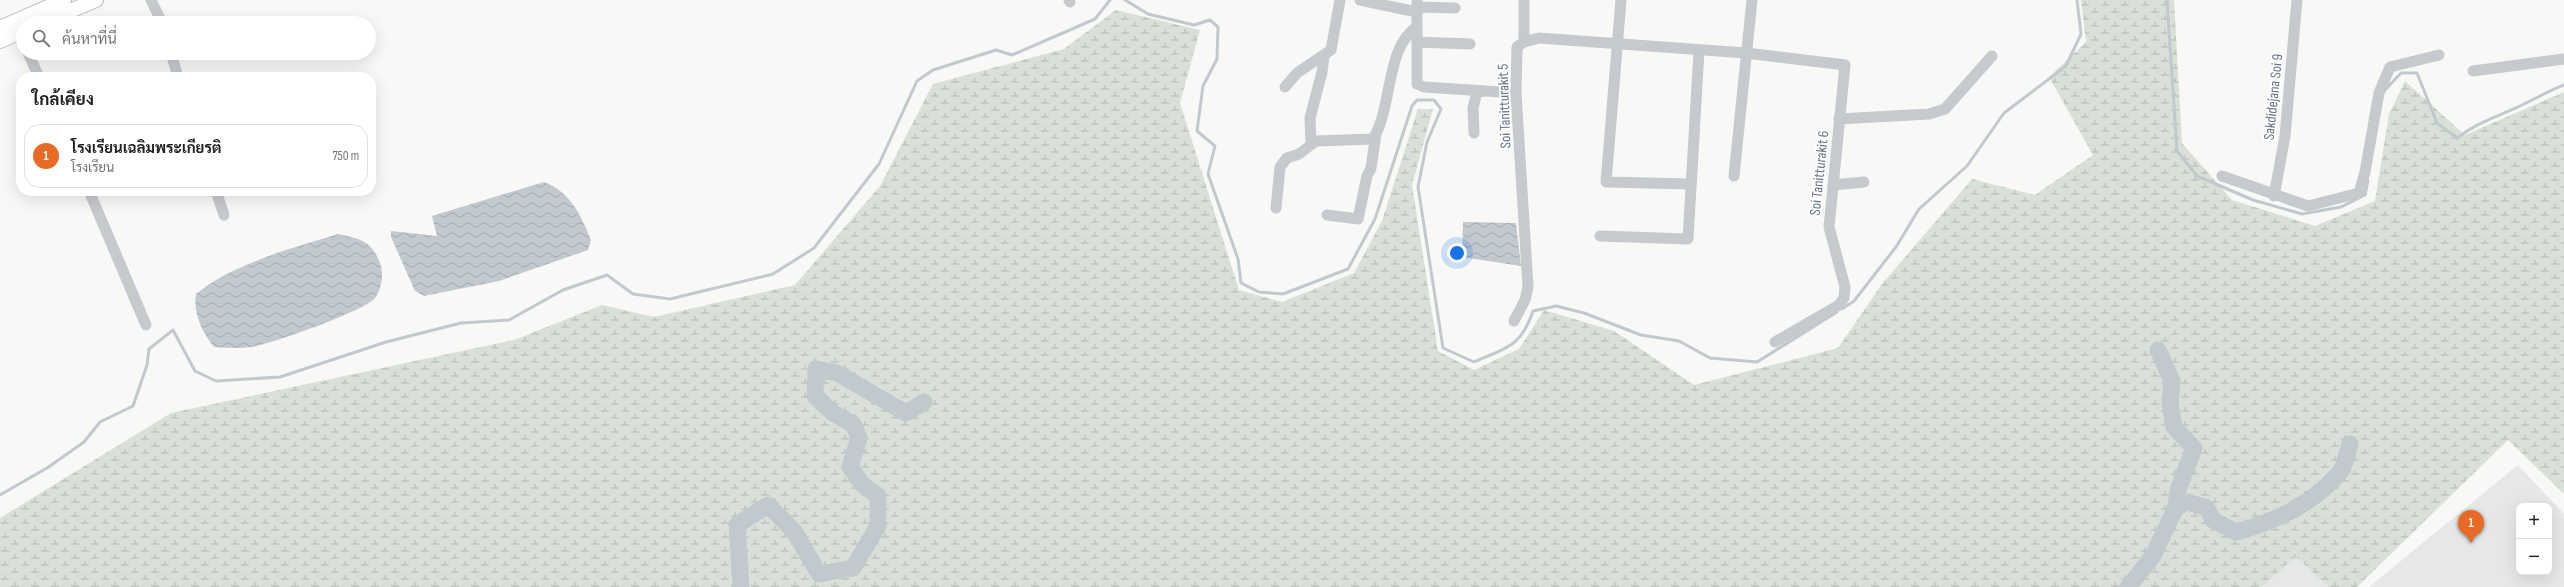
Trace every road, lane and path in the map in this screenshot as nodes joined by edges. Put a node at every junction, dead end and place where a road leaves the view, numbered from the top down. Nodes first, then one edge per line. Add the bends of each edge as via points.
1 (64, 0) edge
2 (96, 0) edge
3 (151, 0) edge
4 (1360, 0) edge
5 (1524, 0) edge
6 (1621, 0) edge
7 (1752, 0) edge
8 (2297, 0) edge
9 (1338, 4) edge
10 (1417, 6) edge
11 (1455, 8) dead end
12 (27, 16) edge
13 (58, 16) edge
14 (159, 16) edge
15 (16, 21) edge
16 (1417, 27) junction
17 (0, 28) edge
18 (16, 37) edge
19 (0, 41) edge
20 (1417, 42) junction
21 (1524, 42) junction
22 (1470, 44) dead end
23 (1617, 45) junction
24 (1699, 51) junction
25 (1746, 53) junction
26 (2439, 55) dead end
27 (1324, 56) junction
28 (1992, 56) dead end
29 (2564, 59) edge
30 (31, 60) edge
31 (173, 60) edge
32 (37, 72) edge
33 (177, 72) edge
34 (2473, 72) dead end
35 (1285, 87) dead end
36 (1483, 91) junction
37 (1516, 93) junction
38 (1839, 119) junction
39 (1474, 133) dead end
40 (1376, 134) junction
41 (1311, 143) junction
42 (1734, 176) dead end
43 (2222, 176) dead end
44 (1864, 182) dead end
45 (1690, 184) junction
46 (1833, 186) junction
47 (91, 196) edge
48 (218, 196) edge
49 (2274, 196) junction
50 (1276, 208) dead end
51 (224, 215) dead end
52 (1327, 216) dead end
53 (1600, 236) dead end
54 (1514, 321) dead end
55 (146, 325) dead end
56 (1775, 342) dead end

1 - 12 main road
2 - 13 main road
3 - 14 street
4 - 10 street
5 - 21 street
6 - 23 street
7 - 25 street
8 - 49 street, Sakdidejana Soi 9 via 2285,136
9 - 27 street via 1331,50
10 - 11 street
10 - 16 street
15 - 17 main road
16 - 20 street
16 - 40 street via 1410,31 1401,46 1391,72 1384,116
18 - 19 main road
20 - 22 street
20 - 36 street via 1416,84 1424,87
21 - 23 street via 1539,38
21 - 37 street, Soi Tanitturakit 5 via 1517,47
23 - 24 street
23 - 45 street via 1606,182
24 - 25 street
24 - 45 street
25 - 38 street, Soi Tanitturakit 6 via 1845,65
25 - 42 street
26 - 49 street via 2390,67 2379,92 2359,193 2308,206
27 - 35 street via 1297,73
27 - 41 street via 1310,118
28 - 38 street via 1945,109 1929,114
29 - 34 street
30 - 32 street
31 - 33 street
36 - 37 street
36 - 39 street via 1477,92 1474,104
37 - 54 street, Soi Tanitturakit 5 via 1528,287 1525,300
38 - 46 street, Soi Tanitturakit 6
40 - 41 street via 1373,139 1368,140 1318,140
40 - 52 street via 1371,168 1358,219
41 - 50 street via 1299,154 1287,158 1280,167
43 - 49 street
44 - 46 street
45 - 53 street via 1688,239
46 - 56 street, Soi Tanitturakit 6 via 1829,227 1845,287 1844,298 1840,305
47 - 55 street
48 - 51 street

